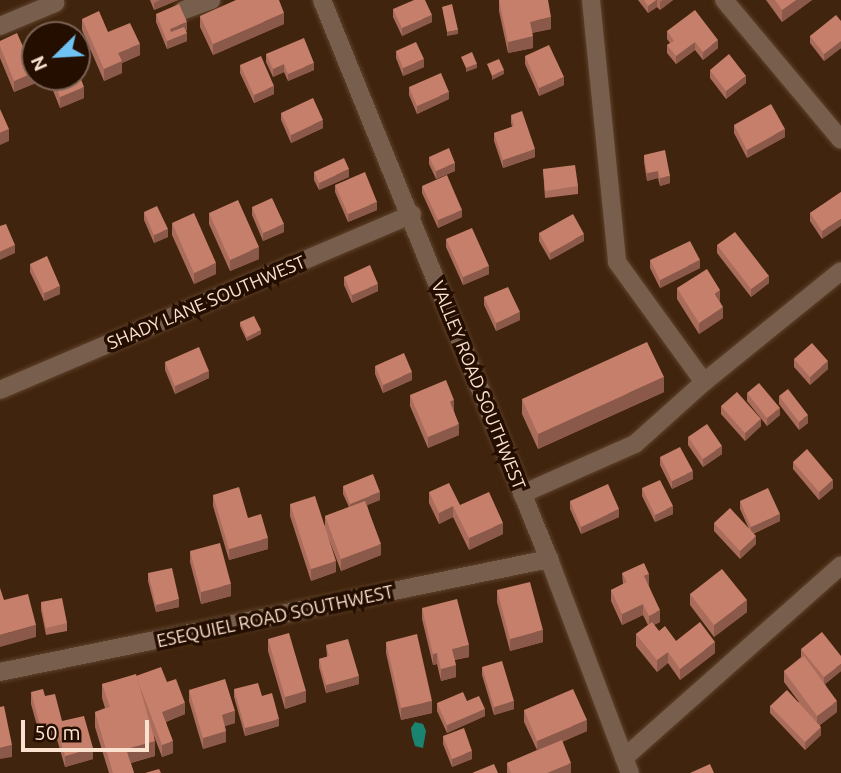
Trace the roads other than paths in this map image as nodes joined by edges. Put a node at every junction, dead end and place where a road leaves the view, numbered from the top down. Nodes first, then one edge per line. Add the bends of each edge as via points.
1 (211, 0) edge
2 (322, 0) edge
3 (591, 0) edge
4 (724, 0) edge
5 (55, 3) dead end
6 (184, 10) edge
7 (0, 26) edge
8 (841, 140) edge
9 (412, 214) junction
10 (841, 271) edge
11 (704, 382) junction
12 (0, 390) edge
13 (522, 494) junction
14 (549, 559) junction
15 (841, 565) edge
16 (0, 673) edge
17 (627, 766) edge

1 - 6 street
2 - 9 street, VALLEY ROAD SOUTHWEST
3 - 11 street via 617,262
4 - 8 street
5 - 7 street
9 - 12 street, SHADY LANE SOUTHWEST
9 - 13 street, VALLEY ROAD SOUTHWEST
10 - 11 street
11 - 13 street via 635,444
13 - 14 street, VALLEY ROAD SOUTHWEST
14 - 16 street, ESEQUIEL ROAD SOUTHWEST
14 - 17 street, VALLEY ROAD SOUTHWEST
15 - 17 street

